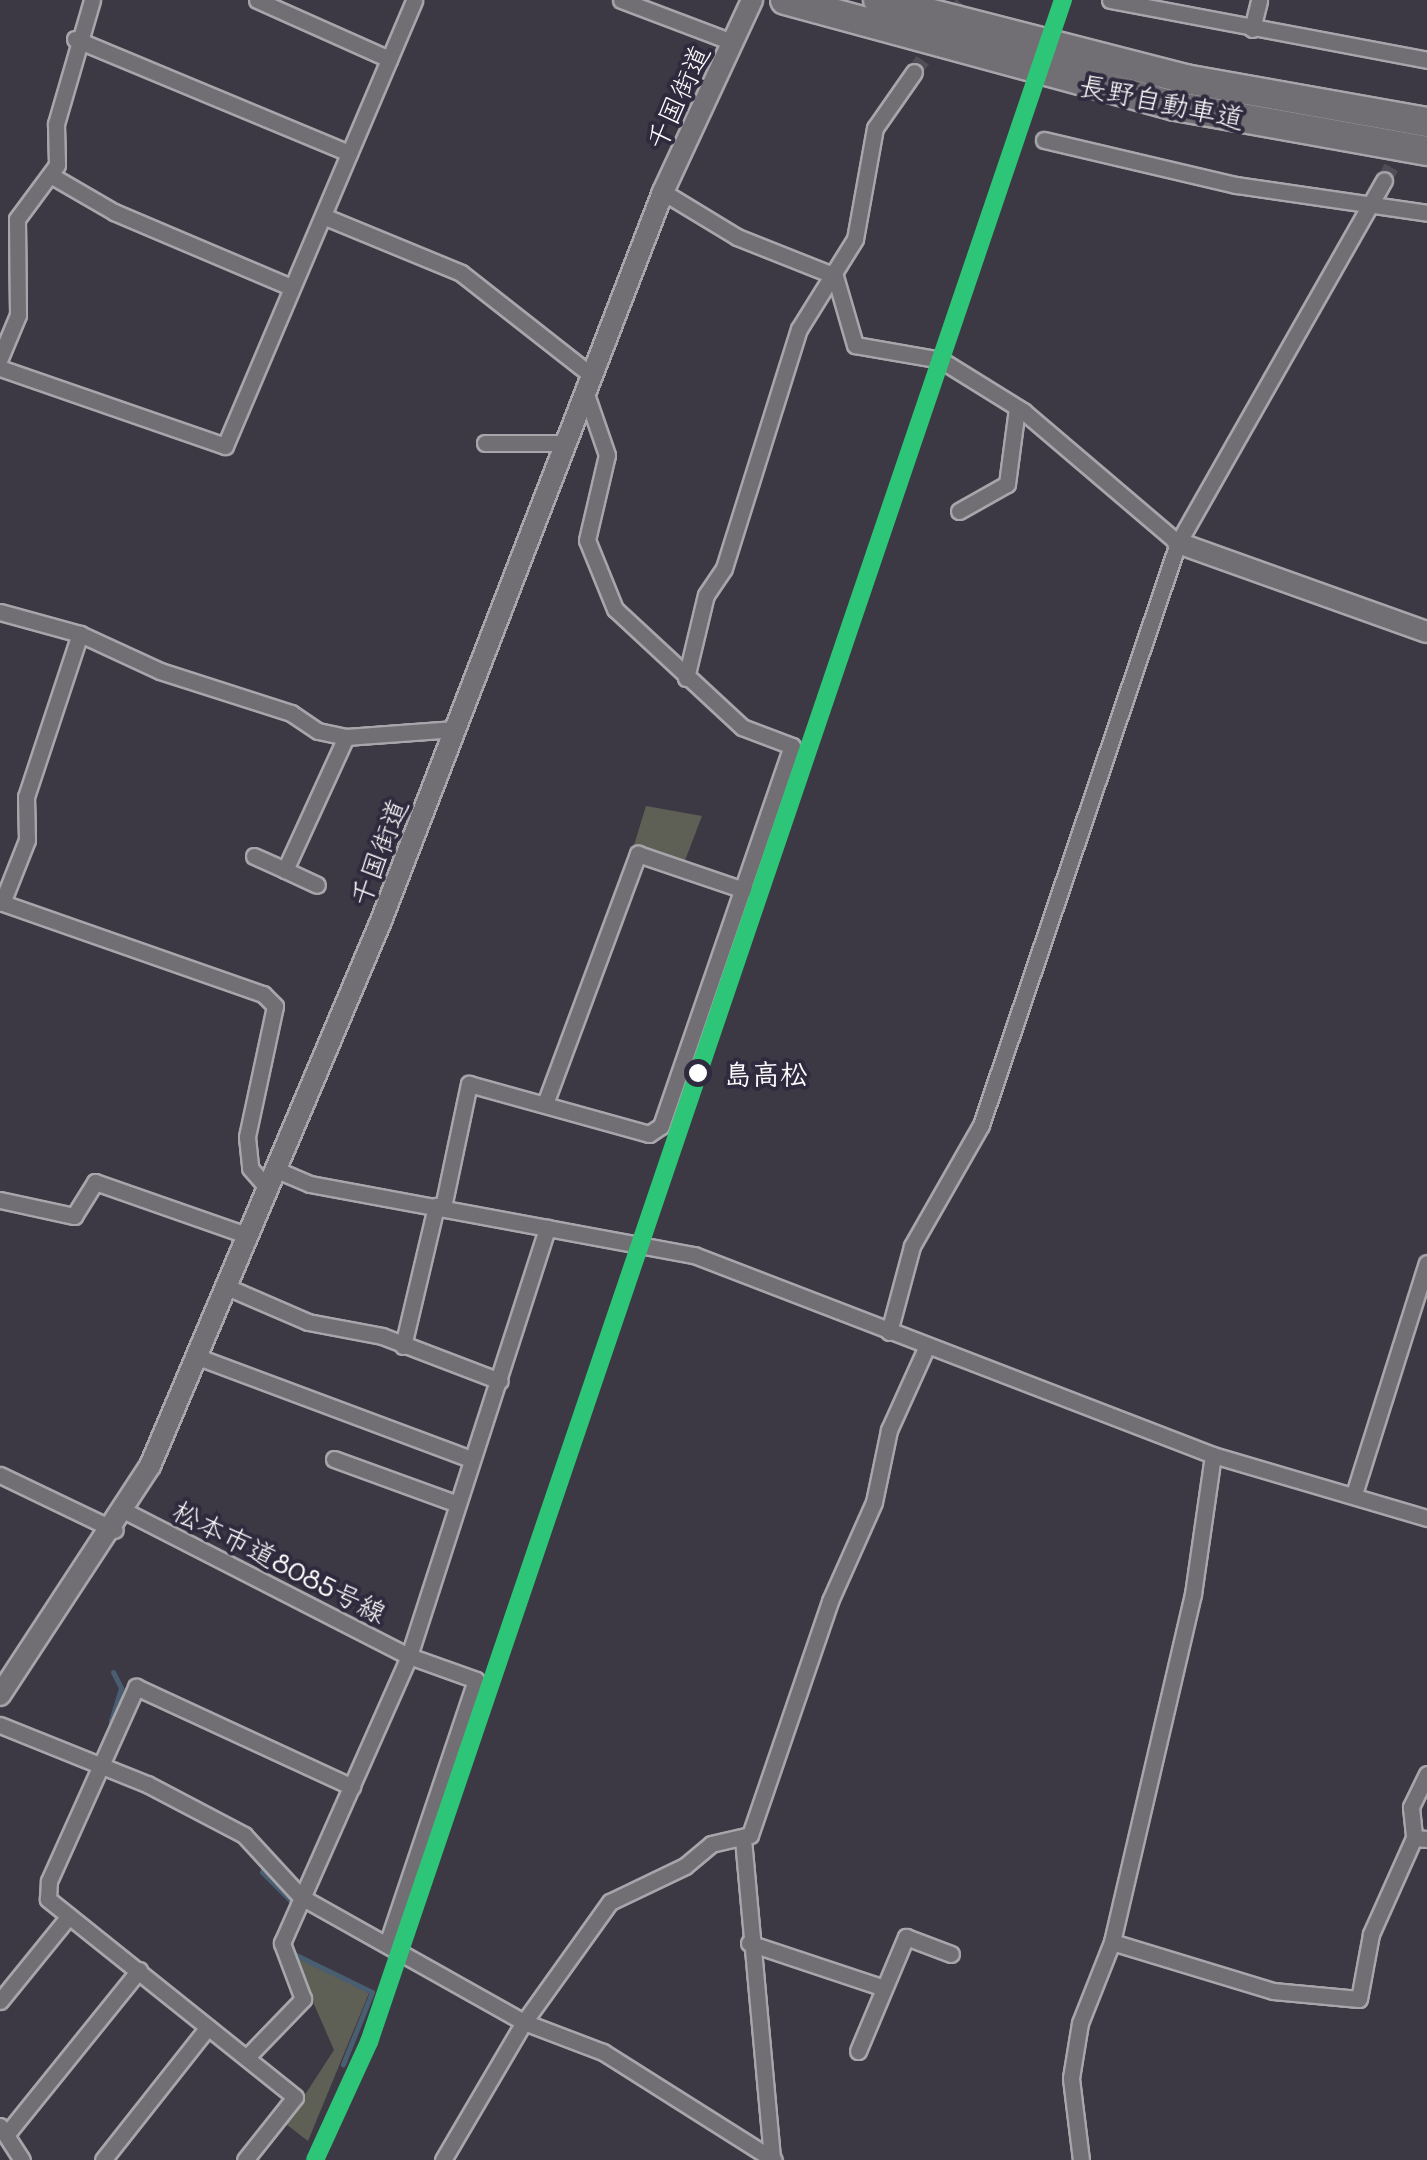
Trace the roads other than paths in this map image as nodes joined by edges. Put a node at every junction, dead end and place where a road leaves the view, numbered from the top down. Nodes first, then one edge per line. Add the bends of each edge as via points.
1 (92, 0) edge
2 (257, 0) edge
3 (414, 0) edge
4 (621, 0) edge
5 (752, 0) edge
6 (785, 0) edge
7 (878, 0) edge
8 (1110, 0) edge
9 (1259, 0) edge
10 (1252, 30) junction
11 (76, 39) junction
12 (732, 42) junction
13 (389, 59) junction
14 (1427, 60) edge
15 (1065, 66) junction
16 (914, 72) tunnel mouth
17 (1427, 122) edge
18 (1044, 140) dead end
19 (1427, 151) edge
20 (349, 153) junction
21 (52, 176) junction
22 (1384, 180) tunnel mouth
23 (663, 192) junction
24 (1370, 206) junction
25 (1427, 214) edge
26 (322, 216) junction
27 (835, 276) junction
28 (291, 287) junction
29 (0, 308) edge
30 (18, 314) junction
31 (0, 358) edge
32 (0, 368) edge
33 (588, 383) junction
34 (1017, 408) junction
35 (485, 443) dead end
36 (565, 443) junction
37 (959, 511) dead end
38 (1178, 543) junction
39 (0, 612) edge
40 (1427, 632) edge
41 (80, 634) junction
42 (686, 678) junction
43 (455, 729) junction
44 (346, 737) junction
45 (254, 856) dead end
46 (285, 870) junction
47 (317, 885) dead end
48 (744, 890) junction
49 (1, 902) edge
50 (546, 1101) junction
51 (273, 1179) junction
52 (0, 1200) edge
53 (439, 1206) junction
54 (547, 1228) junction
55 (249, 1236) junction
56 (1427, 1263) edge
57 (227, 1287) junction
58 (889, 1332) junction
59 (404, 1346) junction
60 (927, 1346) junction
61 (198, 1357) junction
62 (500, 1380) junction
63 (1213, 1455) junction
64 (468, 1458) junction
65 (334, 1459) dead end
66 (0, 1475) edge
67 (1354, 1494) junction
68 (455, 1503) junction
69 (1427, 1518) edge
70 (121, 1521) junction
71 (409, 1656) junction
72 (0, 1695) edge
73 (0, 1725) edge
74 (98, 1768) junction
75 (1427, 1774) edge
76 (352, 1787) junction
77 (743, 1839) junction
78 (1420, 1839) edge
79 (300, 1897) junction
80 (69, 1916) junction
81 (388, 1941) junction
82 (1112, 1942) junction
83 (749, 1943) junction
84 (951, 1954) dead end
85 (139, 1970) junction
86 (884, 1988) junction
87 (0, 2001) edge
88 (524, 2022) junction
89 (208, 2027) junction
90 (858, 2050) dead end
91 (246, 2057) junction
92 (3, 2130) edge
93 (773, 2159) edge
94 (22, 2160) edge
95 (103, 2160) edge
96 (245, 2160) edge
97 (443, 2160) edge
98 (1081, 2160) edge

1 - 11 street
2 - 13 street
3 - 13 street
4 - 12 street
5 - 12 street, 千国街道
6 - 15 highway, 長野自動車道 via 1020,69
7 - 15 highway, 長野自動車道 via 1030,42
8 - 10 street
9 - 10 street
10 - 14 street
11 - 20 street
11 - 21 street via 78,66 56,124
12 - 23 street, 千国街道
13 - 20 street
15 - 17 highway, 長野自動車道
15 - 19 highway, 長野自動車道
16 - 27 street via 876,128 867,202
18 - 24 street
20 - 26 street
21 - 28 street via 114,212
21 - 30 street via 13,234
22 - 24 street
23 - 27 street via 737,237
23 - 33 street, 千国街道
24 - 25 street
24 - 38 street
26 - 28 street
26 - 33 street via 462,273
27 - 34 street via 855,345 941,360
27 - 42 street via 799,328 724,568 706,595
28 - 32 street via 225,446
29 - 30 street
30 - 31 street
33 - 36 street, 千国街道
33 - 42 street via 607,455 586,540 595,568 614,609
34 - 37 street via 1008,484
34 - 38 street
35 - 36 street
36 - 43 street, 千国街道
38 - 40 street
38 - 58 street via 981,1125 912,1246
39 - 41 street
41 - 44 street
41 - 49 street via 26,797 27,840
42 - 48 street via 742,727 792,746
43 - 44 street
43 - 51 street, 千国街道
44 - 46 street
45 - 46 street
46 - 47 street
48 - 50 street via 660,1126 649,1134
48 - 50 street via 638,854
49 - 51 street via 263,994 275,1006 247,1137 250,1168
50 - 53 street via 468,1084
51 - 53 street
51 - 55 street, 千国街道
52 - 55 street via 74,1216 95,1182
53 - 54 street
53 - 59 street
54 - 58 street via 694,1255
54 - 62 street
55 - 57 street, 千国街道
56 - 67 street
57 - 59 street via 308,1322
57 - 61 street, 千国街道
58 - 60 street
59 - 62 street
60 - 63 street
60 - 77 street via 889,1430 874,1502 830,1602 756,1825
61 - 64 street
61 - 70 street, 千国街道
62 - 64 street
63 - 67 street
63 - 82 street via 1193,1594
64 - 68 street
65 - 68 street
66 - 70 street, 松本市道8085号線
67 - 69 street
68 - 71 street
70 - 71 street, 松本市道8085号線
70 - 72 street, 千国街道
71 - 76 street
71 - 81 street, 松本市道8085号線 via 476,1680
73 - 74 street
74 - 76 street via 136,1687
74 - 79 street via 244,1836
74 - 80 street via 49,1881 48,1898
75 - 78 street via 1411,1807
76 - 79 street
77 - 83 street
77 - 88 street via 711,1844 686,1866 610,1902
78 - 82 street via 1371,1934 1360,1998 1273,1991
79 - 81 street
79 - 91 street via 282,1943 304,2000
80 - 85 street
80 - 87 street
81 - 88 street
82 - 98 street via 1080,2023 1071,2078
83 - 86 street
83 - 93 street
84 - 86 street via 906,1937
85 - 89 street
85 - 92 street
86 - 90 street
88 - 93 street via 603,2052
88 - 97 street
89 - 91 street
89 - 95 street
91 - 96 street via 296,2097
92 - 94 street

